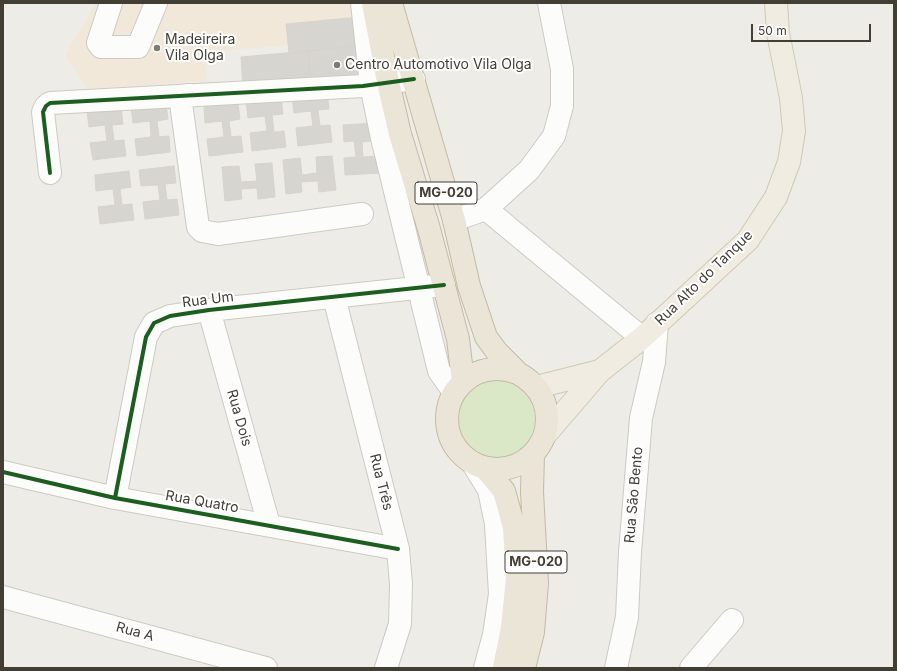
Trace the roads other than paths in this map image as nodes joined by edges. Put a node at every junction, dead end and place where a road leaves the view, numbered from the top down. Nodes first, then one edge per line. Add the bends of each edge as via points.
1 (111, 3) edge
2 (156, 3) edge
3 (362, 3) edge
4 (373, 3) edge
5 (392, 3) edge
6 (548, 3) edge
7 (776, 3) edge
8 (414, 78) junction
9 (379, 83) junction
10 (189, 95) junction
11 (50, 173) dead end
12 (486, 209) junction
13 (362, 214) dead end
14 (454, 220) junction
15 (444, 285) junction
16 (418, 286) junction
17 (334, 297) junction
18 (209, 310) junction
19 (650, 330) junction
20 (600, 371) junction
21 (517, 372) junction
22 (459, 386) junction
23 (537, 387) junction
24 (545, 434) junction
25 (533, 455) junction
26 (479, 466) junction
27 (3, 472) edge
28 (115, 498) junction
29 (269, 525) junction
30 (398, 549) junction
31 (3, 597) edge
32 (732, 620) dead end
33 (266, 668) edge
34 (386, 668) edge
35 (485, 668) edge
36 (504, 668) edge
37 (524, 668) edge
38 (616, 668) edge
39 (691, 668) edge

1 - 2 street via 98,42 101,47 138,47
3 - 9 street
4 - 9 highway, MG-020
5 - 8 highway, MG-020
6 - 12 street via 562,69 562,106 554,136 529,170
7 - 19 main road, Rua Alto do Tanque via 778,33 791,98 794,131 789,162 779,190 748,240
8 - 9 street
8 - 14 highway, MG-020 via 426,129
9 - 10 street
9 - 15 highway, MG-020 via 400,134
9 - 16 street via 382,138
10 - 11 street via 50,103 43,112
10 - 13 street via 180,96 198,227 202,231 218,234
12 - 14 street
12 - 19 street
14 - 21 highway, MG-020 via 469,286 486,337
15 - 16 street, Rua Um
15 - 22 highway, MG-020 via 458,339
16 - 17 street, Rua Um
16 - 22 street via 439,371
17 - 18 street, Rua Um
17 - 30 street, Rua Três
18 - 28 street, Rua Um via 170,316 154,323 146,338
18 - 29 street, Rua Dois
19 - 20 main road, Rua Alto do Tanque
19 - 38 street, Rua São Bento via 654,362 641,425 627,617
20 - 23 main road, Rua Alto do Tanque
20 - 24 main road, Rua Alto do Tanque
21 - 22 highway, MG-020 via 499,368 480,371
21 - 23 highway, MG-020
22 - 26 highway, MG-020 via 447,411 448,432 457,450
23 - 24 highway, MG-020 via 547,410
24 - 25 highway, MG-020
25 - 26 highway, MG-020 via 519,465 502,469
25 - 37 highway, MG-020 via 532,492 537,583 533,632
26 - 35 street via 489,490 496,532 500,594 494,635
26 - 36 highway, MG-020 via 504,491 514,528 517,578 512,628
27 - 28 street, Rua Quatro
28 - 29 street, Rua Quatro
29 - 30 street, Rua Quatro
30 - 34 street, Rua Três via 401,584 400,624
31 - 33 street, Rua A
32 - 39 street

